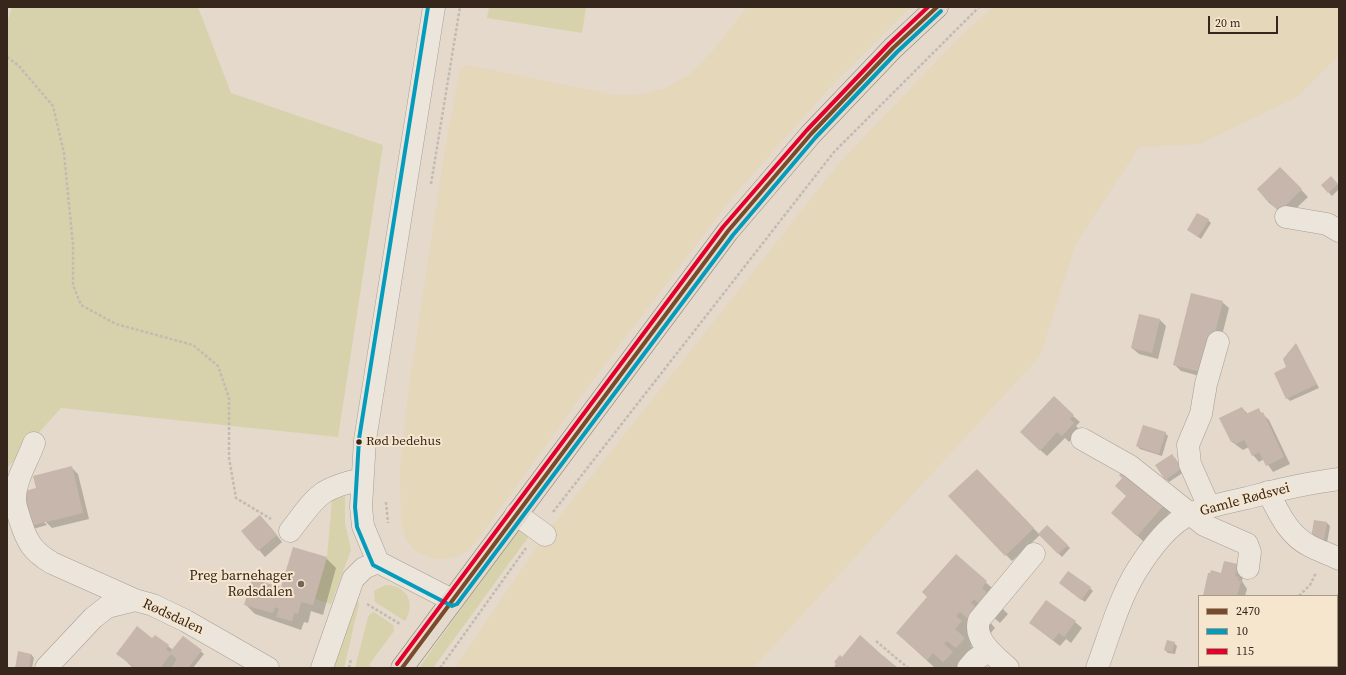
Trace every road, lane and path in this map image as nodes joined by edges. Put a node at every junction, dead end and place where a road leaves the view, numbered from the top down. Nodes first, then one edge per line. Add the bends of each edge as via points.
1 (434, 7) edge
2 (460, 7) edge
3 (937, 7) edge
4 (979, 7) edge
5 (7, 57) edge
6 (430, 187) dead end
7 (1286, 217) dead end
8 (1339, 231) edge
9 (1218, 342) dead end
10 (1082, 438) dead end
11 (34, 443) dead end
12 (362, 479) junction
13 (1339, 479) edge
14 (1268, 492) junction
15 (386, 496) dead end
16 (1200, 511) junction
17 (516, 514) junction
18 (388, 530) dead end
19 (290, 531) joint
20 (542, 533) junction
21 (1034, 554) dead end
22 (1331, 555) edge
23 (378, 562) junction
24 (1248, 568) dead end
25 (1300, 595) edge
26 (135, 600) junction
27 (452, 600) junction
28 (367, 604) dead end
29 (400, 624) dead end
30 (876, 641) dead end
31 (989, 650) junction
32 (46, 668) edge
33 (268, 668) edge
34 (322, 668) edge
35 (402, 668) edge
36 (440, 668) edge
37 (908, 668) edge
38 (968, 668) edge
39 (1008, 668) edge
40 (1097, 668) edge

1 - 12 street via 374,379
2 - 6 path
3 - 17 main road via 893,48 817,128 728,231
4 - 20 path via 834,152
5 - 19 path via 53,106 64,153 73,245 73,285 81,305 116,324 193,345 218,366 229,398 229,458 236,498
7 - 8 street via 1327,224
9 - 16 street via 1206,384 1201,414 1188,445
10 - 16 street
11 - 26 street via 17,486 15,499 31,547 52,563
12 - 19 street via 327,489 317,496
12 - 23 street via 361,508 364,526
13 - 14 street, Gamle Rødsvei
14 - 16 street, Gamle Rødsvei
14 - 22 street via 1285,525 1295,536 1309,546
15 - 18 path
16 - 24 street via 1204,525 1247,544 1250,552
16 - 40 street, Gamle Rødsvei via 1183,518 1166,532 1136,571
17 - 20 street
17 - 27 main road
20 - 36 path
21 - 31 street via 979,620 977,631
22 - 25 path
23 - 27 street
23 - 34 street via 364,568 353,579
26 - 32 street, Rødsdalen via 107,607 93,618
26 - 33 street, Rødsdalen via 154,605 186,621
27 - 35 main road
28 - 29 path
30 - 37 path
31 - 38 street
31 - 39 street

